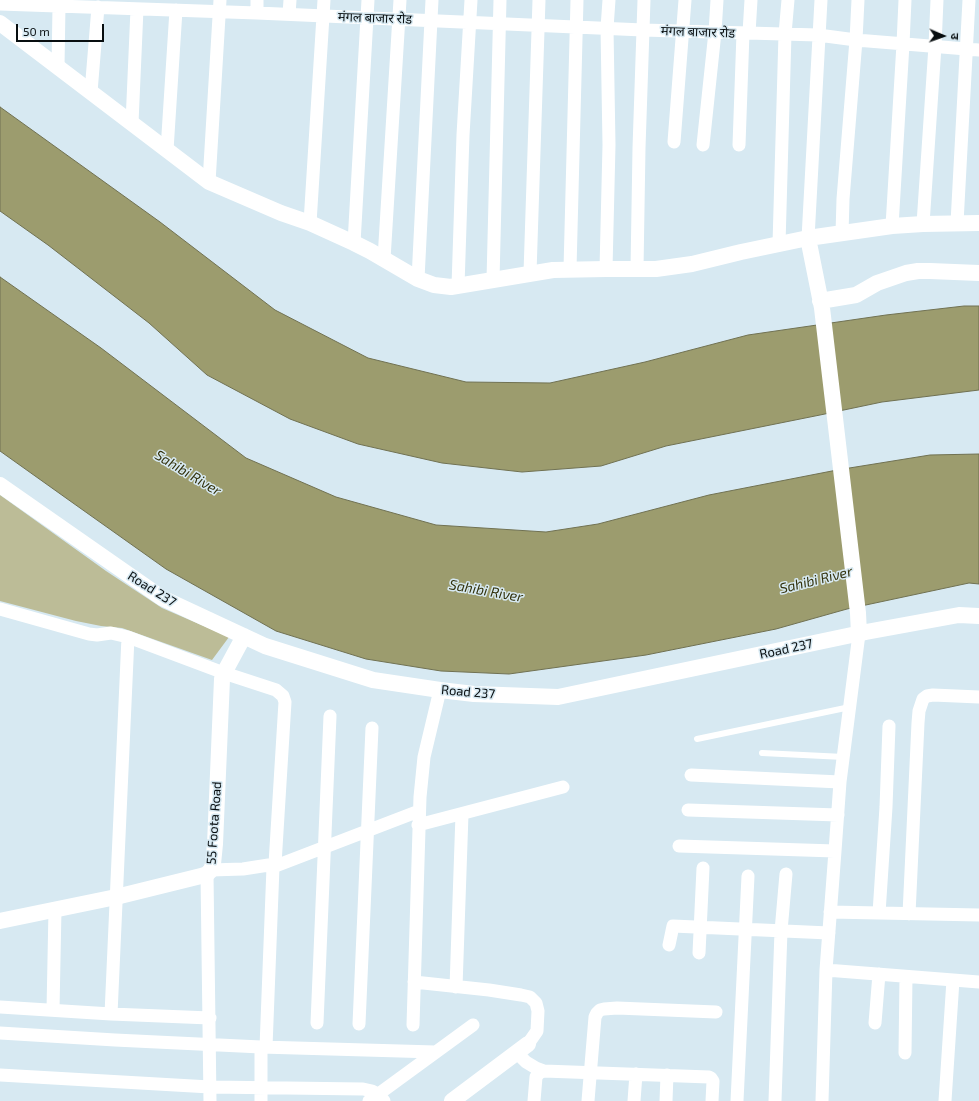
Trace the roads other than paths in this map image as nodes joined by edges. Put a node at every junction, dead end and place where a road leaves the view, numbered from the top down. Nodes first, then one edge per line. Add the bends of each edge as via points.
1 (290, 0) edge
2 (324, 0) edge
3 (368, 0) edge
4 (400, 0) edge
5 (432, 0) edge
6 (471, 0) edge
7 (500, 0) edge
8 (539, 0) edge
9 (577, 0) edge
10 (609, 0) edge
11 (644, 0) edge
12 (685, 0) edge
13 (717, 0) edge
14 (751, 0) edge
15 (788, 0) edge
16 (821, 0) edge
17 (858, 0) edge
18 (904, 0) edge
19 (937, 0) edge
20 (968, 0) edge
21 (6, 3) edge
22 (41, 3) edge
23 (77, 3) edge
24 (114, 4) edge
25 (153, 5) edge
26 (59, 6) junction
27 (220, 6) edge
28 (257, 6) edge
29 (98, 7) junction
30 (185, 7) edge
31 (137, 9) junction
32 (289, 14) junction
33 (323, 16) junction
34 (367, 18) junction
35 (399, 19) junction
36 (432, 21) junction
37 (470, 22) junction
38 (0, 23) edge
39 (498, 24) junction
40 (538, 25) junction
41 (576, 27) junction
42 (608, 28) junction
43 (644, 30) junction
44 (683, 31) junction
45 (715, 32) junction
46 (746, 33) junction
47 (785, 34) junction
48 (818, 35) junction
49 (856, 40) junction
50 (903, 44) junction
51 (935, 46) junction
52 (973, 49) edge
53 (58, 67) junction
54 (91, 92) junction
55 (132, 123) junction
56 (674, 142) dead end
57 (704, 145) dead end
58 (739, 145) dead end
59 (167, 150) junction
60 (209, 182) junction
61 (310, 223) junction
62 (957, 223) junction
63 (979, 223) edge
64 (923, 224) junction
65 (892, 226) junction
66 (842, 234) junction
67 (808, 238) junction
68 (354, 242) junction
69 (779, 244) junction
70 (384, 259) junction
71 (570, 269) junction
72 (606, 269) junction
73 (637, 269) junction
74 (530, 273) junction
75 (979, 273) edge
76 (418, 279) junction
77 (493, 280) junction
78 (458, 286) junction
79 (821, 304) junction
80 (0, 485) edge
81 (0, 608) edge
82 (979, 616) edge
83 (858, 634) junction
84 (244, 636) junction
85 (128, 637) junction
86 (224, 673) junction
87 (440, 690) junction
88 (979, 697) edge
89 (850, 707) junction
90 (330, 716) dead end
91 (889, 726) dead end
92 (372, 728) dead end
93 (697, 739) dead end
94 (762, 754) dead end
95 (844, 757) junction
96 (691, 775) dead end
97 (840, 782) junction
98 (563, 787) dead end
99 (688, 810) dead end
100 (419, 811) junction
101 (462, 814) junction
102 (838, 815) junction
103 (418, 825) junction
104 (368, 831) junction
105 (679, 846) dead end
106 (325, 847) junction
107 (835, 851) junction
108 (274, 865) junction
109 (703, 868) dead end
110 (209, 872) junction
111 (786, 874) dead end
112 (748, 876) dead end
113 (116, 897) junction
114 (55, 909) junction
115 (830, 912) junction
116 (879, 913) junction
117 (909, 914) junction
118 (979, 915) edge
119 (0, 921) edge
120 (701, 926) junction
121 (746, 929) junction
122 (781, 931) junction
123 (829, 933) junction
124 (670, 945) dead end
125 (699, 953) dead end
126 (826, 970) junction
127 (879, 974) junction
128 (906, 977) junction
129 (953, 980) junction
130 (414, 982) junction
131 (979, 982) edge
132 (456, 987) junction
133 (0, 1007) edge
134 (53, 1010) junction
135 (716, 1012) dead end
136 (110, 1014) junction
137 (210, 1018) junction
138 (317, 1023) dead end
139 (875, 1023) dead end
140 (359, 1024) dead end
141 (413, 1025) dead end
142 (473, 1025) dead end
143 (0, 1033) edge
144 (210, 1044) junction
145 (264, 1047) junction
146 (522, 1049) junction
147 (435, 1052) junction
148 (905, 1053) dead end
149 (544, 1071) junction
150 (591, 1072) junction
151 (0, 1074) edge
152 (636, 1074) junction
153 (667, 1075) junction
154 (210, 1087) junction
155 (261, 1087) junction
156 (377, 1099) edge
157 (210, 1101) edge
158 (261, 1101) edge
159 (452, 1101) edge
160 (534, 1101) edge
161 (588, 1101) edge
162 (634, 1101) edge
163 (666, 1101) edge
164 (712, 1101) edge
165 (737, 1101) edge
166 (774, 1101) edge
167 (822, 1101) edge
168 (945, 1101) edge

1 - 32 street
2 - 33 street
3 - 34 street
4 - 35 street
5 - 36 street
6 - 37 street
7 - 39 street
8 - 40 street
9 - 41 street
10 - 42 street
11 - 43 street
12 - 44 street
13 - 45 street
14 - 46 street
15 - 47 street
16 - 48 street
17 - 49 street
18 - 50 street
19 - 51 street
20 - 52 street
21 - 22 street, मंगल बाजार रोड
22 - 26 street, मंगल बाजार रोड
23 - 26 street, मंगल बाजार रोड
23 - 29 street, मंगल बाजार रोड
24 - 29 street, मंगल बाजार रोड
24 - 31 street, मंगल बाजार रोड
25 - 30 street, मंगल बाजार रोड
25 - 31 street, मंगल बाजार रोड
26 - 53 street
27 - 28 street, मंगल बाजार रोड
27 - 30 street, मंगल बाजार रोड
27 - 60 street
28 - 32 street, मंगल बाजार रोड
29 - 54 street
30 - 59 street
31 - 55 street
32 - 33 street, मंगल बाजार रोड
33 - 34 street, मंगल बाजार रोड
33 - 61 street
34 - 35 street, मंगल बाजार रोड
34 - 68 street
35 - 36 street, मंगल बाजार रोड
35 - 70 street
36 - 37 street, मंगल बाजार रोड
36 - 76 street
37 - 39 street, मंगल बाजार रोड
37 - 78 street
38 - 53 street
39 - 40 street, मंगल बाजार रोड
39 - 77 street
40 - 41 street, मंगल बाजार रोड
40 - 74 street
41 - 42 street, मंगल बाजार रोड
41 - 71 street
42 - 43 street, मंगल बाजार रोड
42 - 72 street
43 - 44 street, मंगल बाजार रोड
43 - 73 street
44 - 45 street, मंगल बाजार रोड
44 - 56 street
45 - 46 street, मंगल बाजार रोड
45 - 57 street
46 - 47 street, मंगल बाजार रोड
46 - 58 street
47 - 48 street, मंगल बाजार रोड
47 - 69 street
48 - 49 street, मंगल बाजार रोड
48 - 67 street
49 - 50 street, मंगल बाजार रोड
49 - 66 street via 843,186
50 - 51 street, मंगल बाजार रोड
50 - 65 street
51 - 52 street, मंगल बाजार रोड
51 - 64 street
52 - 62 street
53 - 54 street
54 - 55 street
55 - 59 street
59 - 60 street
60 - 61 street
61 - 68 street
62 - 63 street
62 - 64 street
64 - 65 street
65 - 66 street
66 - 67 street
67 - 69 street
67 - 79 street
68 - 70 street
69 - 73 street via 692,264
70 - 76 street
71 - 72 street
71 - 74 street
72 - 73 street
74 - 77 street
75 - 79 street via 906,273 878,283 856,295
76 - 78 street via 434,285
77 - 78 street
79 - 83 street via 858,613
80 - 84 street, Road 237 via 162,598
81 - 85 street via 88,634 112,633
82 - 83 street, Road 237 via 960,615
83 - 87 street, Road 237 via 558,697
83 - 89 street
84 - 86 street, 55 Foota Road
84 - 87 street, Road 237 via 265,646 373,680
85 - 86 street
85 - 113 street
86 - 108 street via 276,690 285,702
86 - 110 street, 55 Foota Road via 221,685 214,864
87 - 100 street via 424,757
88 - 117 street via 927,696 923,699 919,711
89 - 93 lane
89 - 95 street
90 - 106 street
91 - 116 street
92 - 104 street
94 - 95 lane
95 - 97 street
96 - 97 street
97 - 102 street
98 - 101 street
99 - 102 street
100 - 103 street
100 - 104 street
101 - 103 street
101 - 132 street
102 - 107 street
103 - 130 street
104 - 106 street
104 - 140 street
105 - 107 street
106 - 108 street
106 - 138 street
107 - 115 street
108 - 110 street
108 - 145 street
109 - 120 street
110 - 113 street, 55 Foota Road
110 - 137 street
111 - 122 street
112 - 121 street
113 - 114 street, 55 Foota Road
113 - 136 street
114 - 119 street, 55 Foota Road
114 - 134 street
115 - 116 street
115 - 123 street
116 - 117 street
117 - 118 street
120 - 121 street
120 - 124 street via 672,926
120 - 125 street
121 - 122 street
121 - 165 street
122 - 123 street
122 - 166 street
123 - 126 street
126 - 127 street
126 - 167 street
127 - 128 street
127 - 139 street
128 - 129 street
128 - 148 street
129 - 131 street
129 - 168 street
130 - 132 street
130 - 141 street
132 - 146 street via 521,995 536,1003 537,1030
133 - 134 street
134 - 136 street
135 - 150 street via 617,1008 600,1010 596,1017
136 - 137 street
137 - 144 street
142 - 147 street
143 - 144 street
144 - 145 street
144 - 154 street
145 - 147 street
145 - 155 street
146 - 149 street via 526,1062
146 - 159 street
147 - 156 street
149 - 150 street
149 - 160 street via 536,1077
150 - 152 street
150 - 161 street
151 - 154 street
152 - 153 street
152 - 162 street
153 - 163 street
153 - 164 street via 711,1078
154 - 155 street
154 - 157 street
155 - 156 street via 364,1089 372,1091
155 - 158 street

